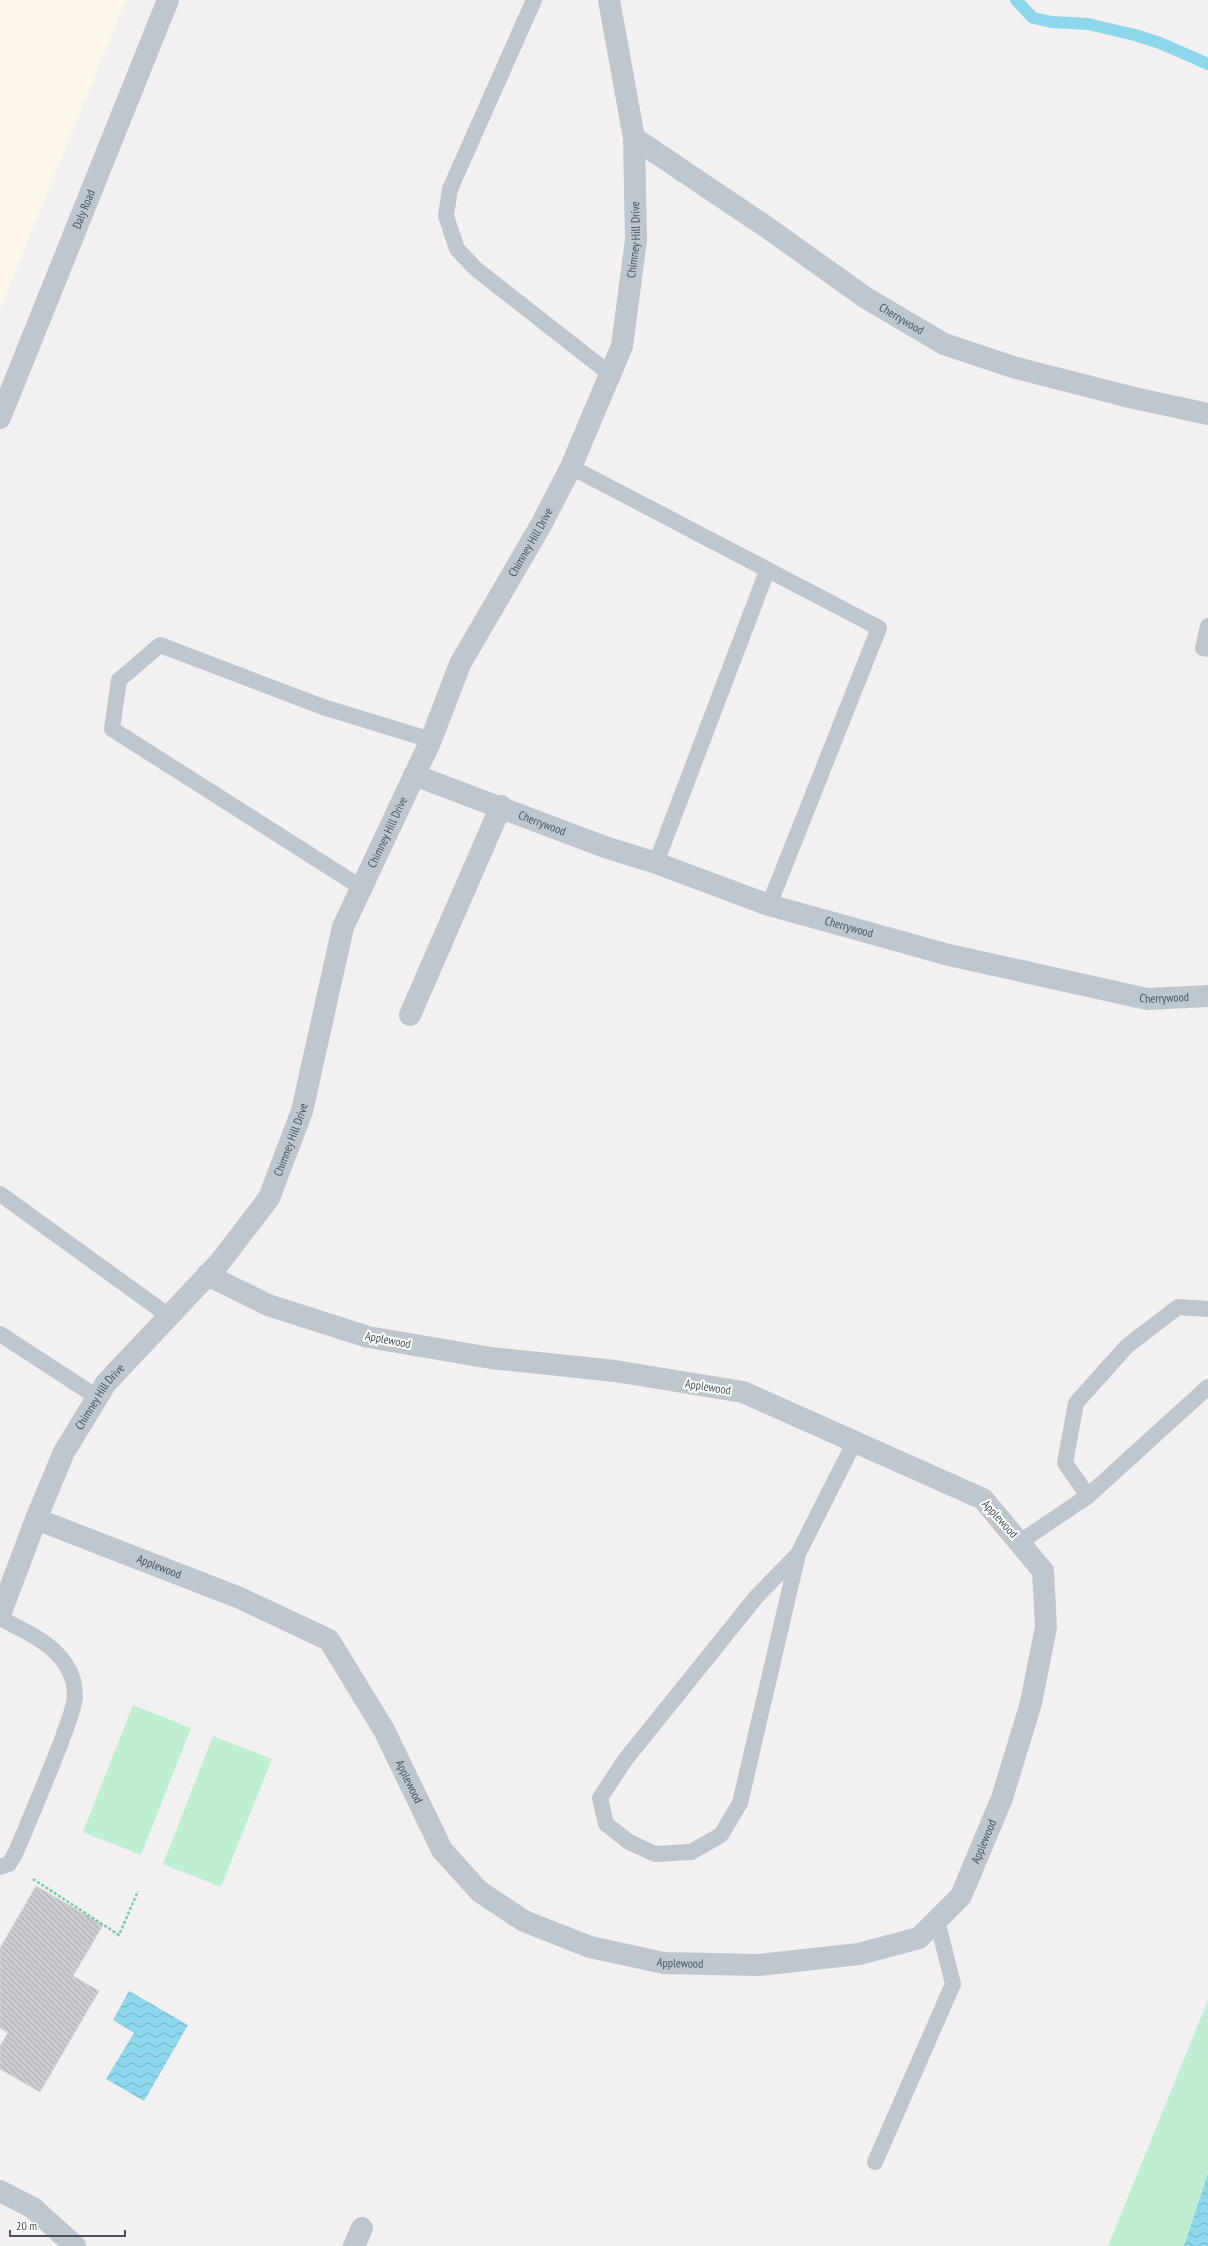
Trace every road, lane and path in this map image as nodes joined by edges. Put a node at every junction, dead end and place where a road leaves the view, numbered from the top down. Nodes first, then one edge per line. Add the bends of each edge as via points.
1 (168, 0) edge
2 (534, 0) edge
3 (609, 0) edge
4 (634, 138) junction
5 (610, 374) junction
6 (1208, 414) edge
7 (0, 418) edge
8 (571, 467) junction
9 (767, 571) junction
10 (1208, 626) edge
11 (1208, 650) edge
12 (432, 740) junction
13 (414, 776) junction
14 (501, 806) junction
15 (656, 863) junction
16 (362, 888) junction
17 (769, 905) junction
18 (1208, 996) edge
19 (410, 1015) dead end
20 (0, 1194) edge
21 (207, 1275) junction
22 (1208, 1309) edge
23 (169, 1316) junction
24 (0, 1334) edge
25 (1208, 1387) edge
26 (97, 1397) junction
27 (855, 1442) junction
28 (1088, 1496) junction
29 (36, 1519) junction
30 (1020, 1542) junction
31 (798, 1554) junction
32 (0, 1616) edge
33 (5, 1866) edge
34 (138, 1891) dead end
35 (937, 1920) junction
36 (875, 2162) dead end
37 (0, 2191) edge
38 (66, 2243) edge

1 - 7 street, Daly Road
2 - 5 lane via 450,189 446,216 457,249 476,269
3 - 4 street, Chimney Hill Drive
4 - 5 street, Chimney Hill Drive via 636,240 622,346
4 - 6 street, Cherrywood via 766,226 866,298 944,344 1016,368
5 - 8 street, Chimney Hill Drive
8 - 9 lane
8 - 12 street, Chimney Hill Drive via 542,525 460,664
9 - 15 lane
9 - 17 lane via 879,628
10 - 11 lane via 1203,648
12 - 13 street, Chimney Hill Drive
12 - 16 lane via 323,707 160,646 119,680 112,729
13 - 14 street, Cherrywood
13 - 16 street, Chimney Hill Drive
14 - 15 street, Cherrywood via 605,847
14 - 19 street
15 - 17 street, Cherrywood
16 - 21 street, Chimney Hill Drive via 343,927 302,1111 269,1198
17 - 18 street, Cherrywood via 949,956 1148,999
20 - 23 lane
21 - 23 street, Chimney Hill Drive
21 - 27 street, Applewood via 268,1305 368,1337 491,1358 616,1371 743,1392
22 - 28 lane via 1178,1307 1127,1346 1076,1403 1065,1463
23 - 26 street, Chimney Hill Drive via 106,1383
24 - 26 lane
25 - 28 lane
26 - 29 street, Chimney Hill Drive via 64,1452
27 - 30 street, Applewood via 983,1499
27 - 31 lane
28 - 30 lane
29 - 32 street, Chimney Hill Drive
29 - 35 street, Applewood via 240,1598 329,1640 384,1730 442,1850 479,1891 524,1921 590,1947 664,1963 758,1965 859,1954 919,1938
30 - 35 street, Applewood via 1043,1571 1046,1627 1031,1703 1002,1798 961,1896
31 - 31 lane via 757,1596 625,1760 600,1798 606,1824 629,1842 655,1854 691,1852 721,1835 740,1803
32 - 33 lane via 42,1641 66,1664 75,1697 59,1746 16,1852
33 - 34 path via 119,1934
35 - 36 lane via 953,1984
37 - 38 street via 33,2208

